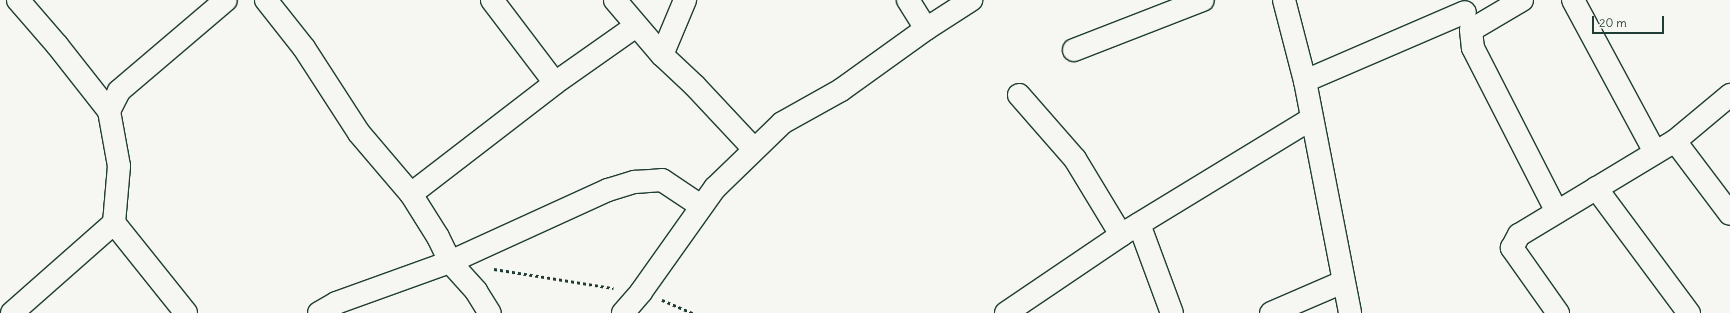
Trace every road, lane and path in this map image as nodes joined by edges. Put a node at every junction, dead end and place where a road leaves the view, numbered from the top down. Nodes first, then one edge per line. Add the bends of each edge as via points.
1 (18, 0) edge
2 (226, 0) edge
3 (266, 0) edge
4 (492, 0) edge
5 (615, 0) edge
6 (685, 0) edge
7 (908, 0) edge
8 (971, 0) edge
9 (1203, 0) edge
10 (1284, 0) edge
11 (1522, 0) edge
12 (1572, 0) edge
13 (1466, 14) edge
14 (636, 26) junction
15 (926, 29) junction
16 (1074, 50) dead end
17 (662, 55) junction
18 (1305, 81) junction
19 (555, 83) junction
20 (1730, 94) edge
21 (1019, 95) dead end
22 (109, 111) junction
23 (1311, 119) junction
24 (1675, 141) junction
25 (754, 150) junction
26 (1655, 152) junction
27 (1596, 188) junction
28 (411, 194) junction
29 (701, 206) junction
30 (1557, 212) junction
31 (1730, 214) edge
32 (114, 223) junction
33 (1139, 224) junction
34 (1121, 235) junction
35 (450, 262) junction
36 (488, 268) dead end
37 (1343, 282) junction
38 (641, 292) junction
39 (12, 313) edge
40 (186, 313) edge
41 (319, 313) edge
42 (490, 313) edge
43 (623, 313) edge
44 (693, 313) edge
45 (1006, 313) edge
46 (1172, 313) edge
47 (1271, 313) edge
48 (1350, 313) edge
49 (1558, 313) edge
50 (1689, 313) edge

1 - 22 street
2 - 22 street via 119,91
3 - 28 street via 304,48 358,133
4 - 19 street
5 - 14 street
6 - 17 street
7 - 15 street
8 - 15 street
9 - 16 street
10 - 18 street
11 - 13 street
12 - 26 street
13 - 18 street
13 - 30 street via 1473,48
14 - 17 street
14 - 19 street
15 - 25 street via 841,90 782,123
17 - 25 street via 695,86
18 - 23 street
19 - 28 street
20 - 24 street
21 - 34 street via 1075,159
22 - 32 street via 119,166
23 - 33 street
23 - 37 street
24 - 26 street
24 - 31 street
25 - 29 street via 715,188
26 - 27 street
27 - 30 street
27 - 50 street
28 - 35 street via 438,237
29 - 35 street via 662,180 635,182 608,190
29 - 38 street
30 - 49 street via 1518,236 1512,248
32 - 39 street
32 - 40 street
33 - 34 street
33 - 46 street
34 - 45 street
35 - 41 street via 336,303
35 - 42 street via 476,291
36 - 38 path
37 - 47 street
37 - 48 street
38 - 43 street
38 - 44 path

